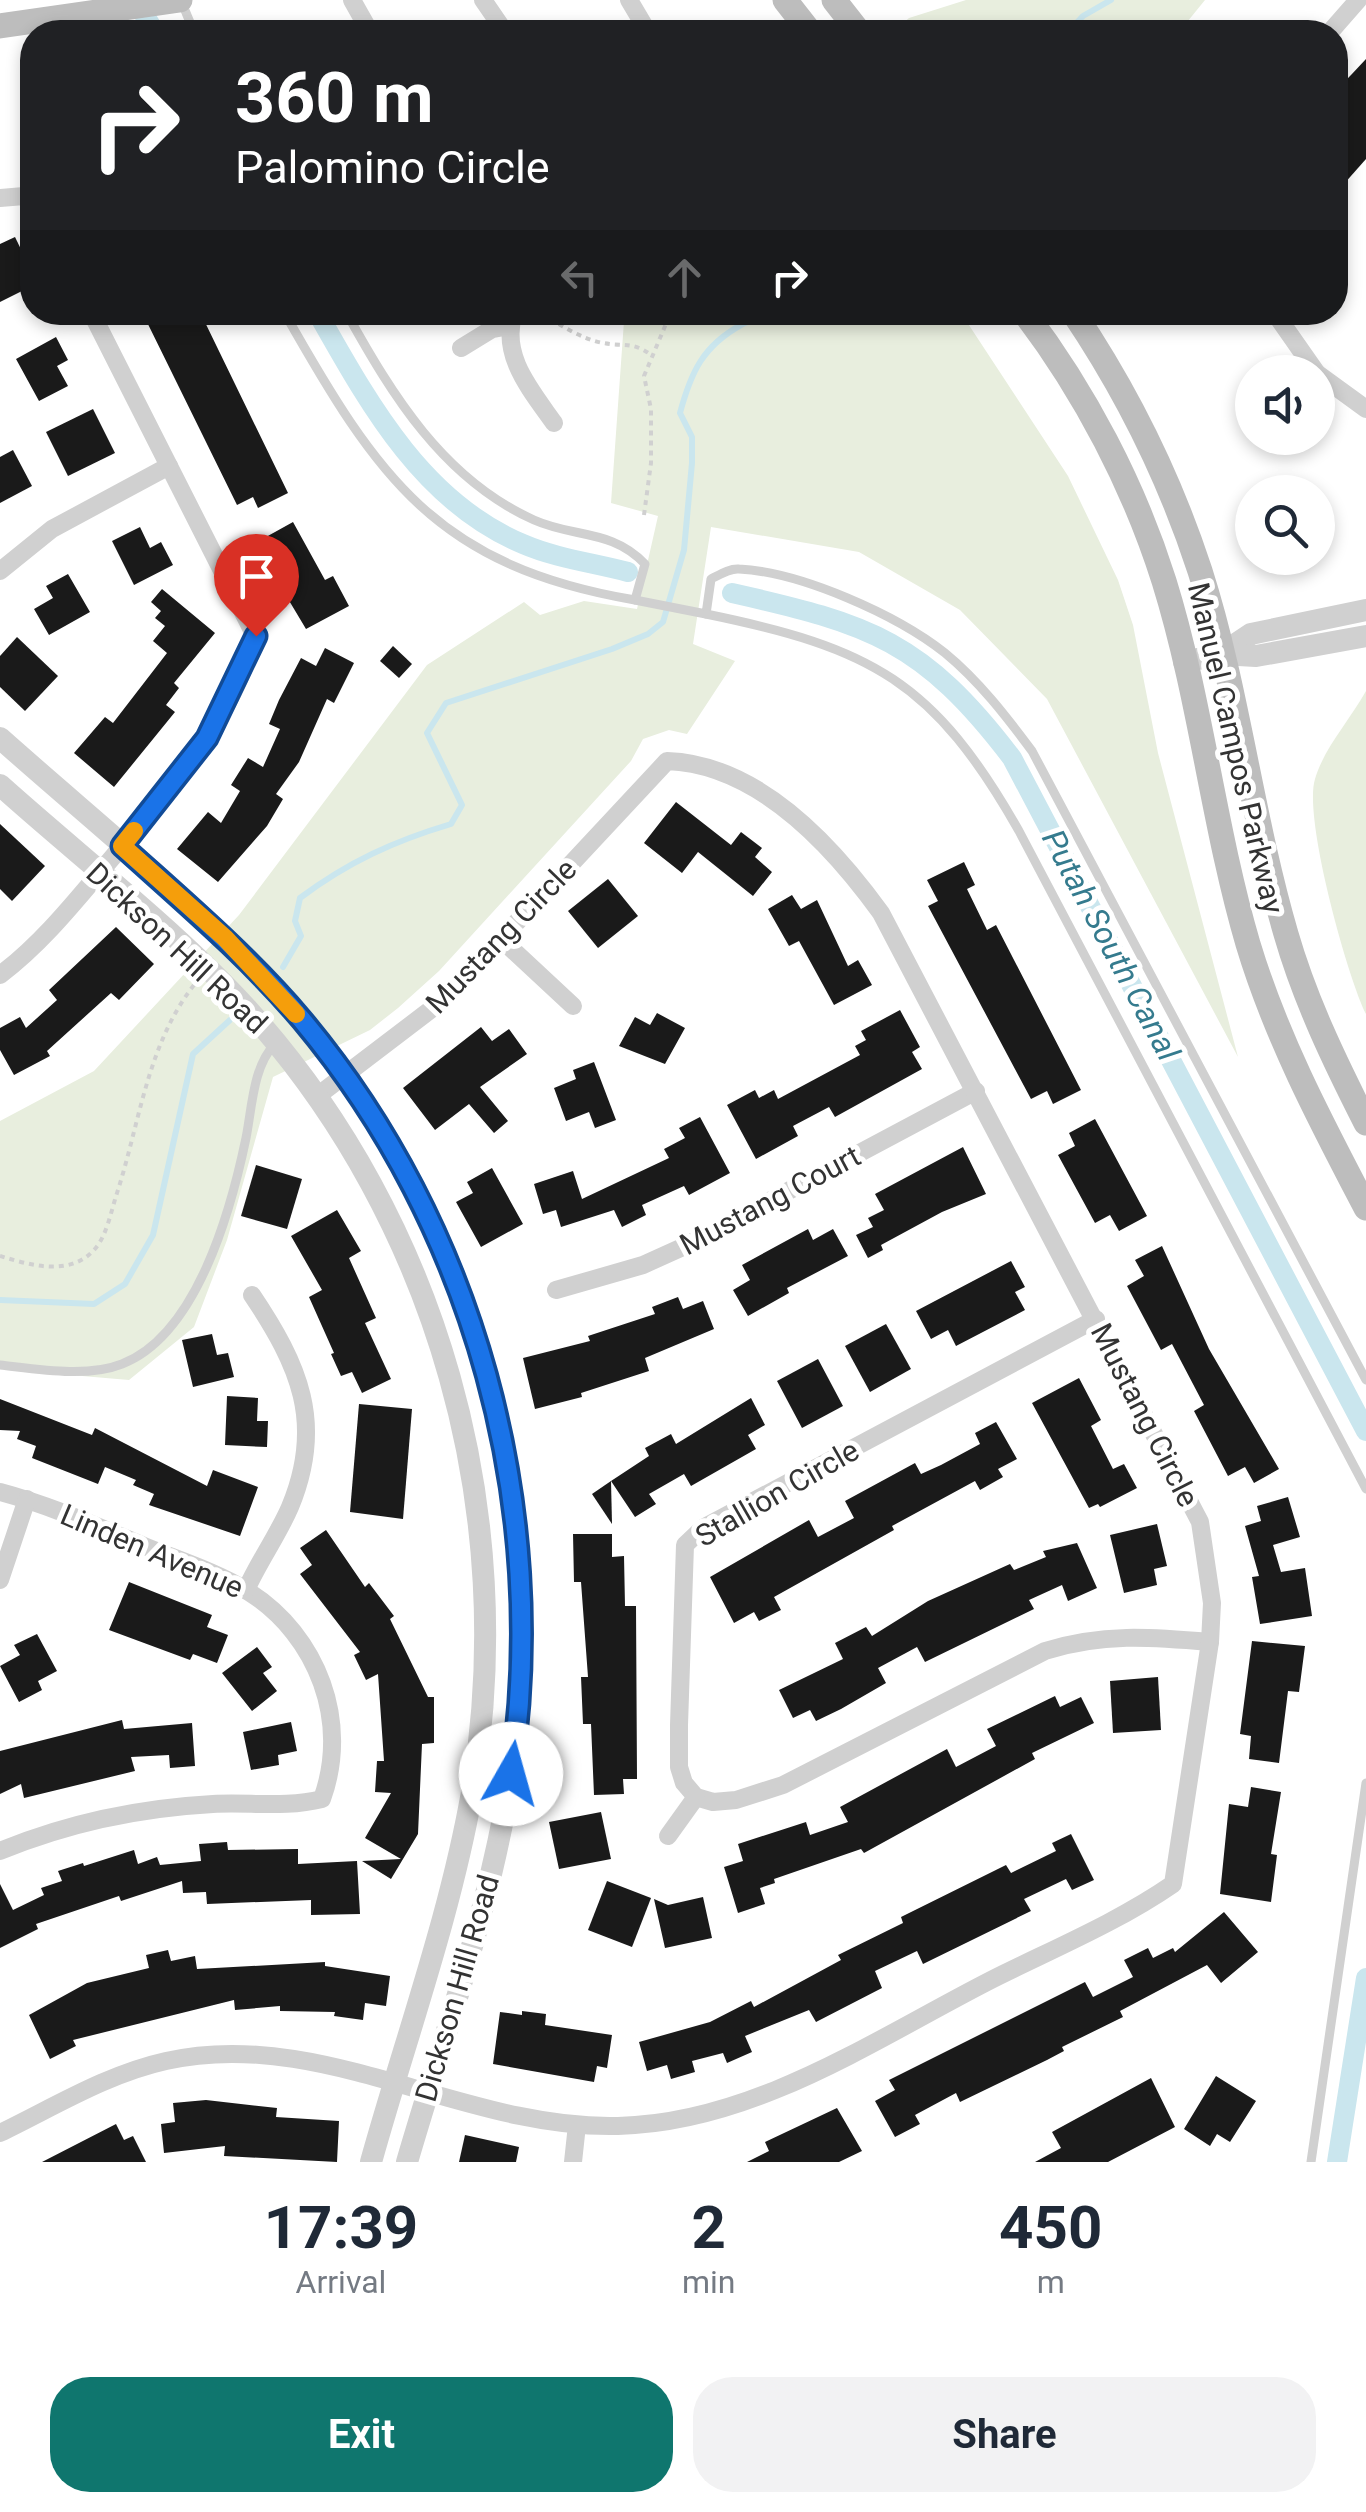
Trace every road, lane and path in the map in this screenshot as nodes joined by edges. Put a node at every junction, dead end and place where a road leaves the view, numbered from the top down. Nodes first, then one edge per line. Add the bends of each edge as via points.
1 (785, 0) edge
2 (834, 0) edge
3 (1358, 0) edge
4 (172, 1) edge
5 (108, 13) edge
6 (50, 20) edge
7 (801, 20) edge
8 (850, 20) edge
9 (1340, 20) edge
10 (98, 325) edge
11 (292, 325) edge
12 (354, 325) edge
13 (500, 325) edge
14 (512, 325) edge
15 (564, 325) edge
16 (664, 325) edge
17 (1033, 325) edge
18 (1081, 325) edge
19 (1283, 325) edge
20 (461, 348) dead end
21 (650, 354) junction
22 (1304, 355) edge
23 (1335, 386) edge
24 (1366, 409) edge
25 (554, 423) dead end
26 (169, 466) junction
27 (644, 515) dead end
28 (0, 571) edge
29 (640, 600) junction
30 (1366, 610) edge
31 (706, 614) junction
32 (1366, 636) edge
33 (1221, 654) junction
34 (1184, 662) junction
35 (0, 738) edge
36 (0, 786) edge
37 (122, 846) junction
38 (98, 873) junction
39 (501, 940) junction
40 (207, 970) junction
41 (0, 975) edge
42 (573, 1006) dead end
43 (276, 1042) junction
44 (344, 1077) junction
45 (976, 1091) junction
46 (316, 1097) junction
47 (1366, 1123) edge
48 (1366, 1208) edge
49 (0, 1256) edge
50 (556, 1290) dead end
51 (252, 1295) dead end
52 (1096, 1320) junction
53 (0, 1365) edge
54 (1366, 1380) edge
55 (1366, 1489) edge
56 (0, 1492) edge
57 (27, 1499) junction
58 (0, 1580) edge
59 (246, 1590) junction
60 (1210, 1642) junction
61 (1366, 1784) edge
62 (696, 1796) junction
63 (668, 1836) dead end
64 (0, 1851) edge
65 (393, 2084) junction
66 (428, 2092) junction
67 (577, 2125) junction
68 (0, 2133) edge
69 (370, 2162) edge
70 (408, 2162) edge
71 (573, 2162) edge
72 (1311, 2162) edge

1 - 7 main road
2 - 8 main road
3 - 9 street
4 - 5 main road
5 - 6 main road
10 - 26 street
11 - 29 lane via 368,451 412,500 475,548 527,574
12 - 29 lane via 420,432 476,485 535,520 627,544 645,564
13 - 20 street
14 - 25 street via 511,354
15 - 21 path via 607,344 635,343
16 - 21 path
17 - 34 main road, Manuel Campos Parkway via 1123,477 1164,581
18 - 33 main road, Manuel Campos Parkway via 1158,462 1200,573
19 - 22 street
21 - 27 path via 644,376 651,409
23 - 24 street
26 - 28 street via 52,529
26 - 37 street via 256,636 207,738
29 - 31 lane
30 - 33 street via 1254,633
31 - 54 lane via 710,579 736,568 820,588 886,615 945,653 994,701 1032,751
31 - 55 lane via 845,650 904,684 962,743 1020,831
32 - 33 street via 1256,656
33 - 34 street
33 - 47 main road, Manuel Campos Parkway via 1286,935
34 - 48 main road, Manuel Campos Parkway via 1228,863 1270,1008
35 - 37 street, Dickson Hill Road
36 - 38 street, Dickson Hill Road
37 - 38 street
37 - 44 street, Dickson Hill Road via 248,962
38 - 40 street, Dickson Hill Road
38 - 41 street
39 - 42 street
39 - 44 street, Mustang Circle via 446,998
39 - 45 street, Mustang Circle via 645,781 667,762 693,762 770,799 851,871 881,913
40 - 43 street, Dickson Hill Road
40 - 49 path via 181,1002 154,1057 96,1249 81,1260 48,1267
43 - 46 street, Dickson Hill Road
43 - 53 lane via 262,1057 216,1241 166,1336 118,1366
44 - 46 street, Mustang Circle
44 - 66 street, Dickson Hill Road via 418,1197 463,1301 508,1462 520,1572 520,1686 506,1804
45 - 50 street, Mustang Court via 685,1246
45 - 52 street, Mustang Circle
46 - 65 street, Dickson Hill Road via 386,1213 431,1314 463,1420 480,1524 487,1638 471,1795
51 - 59 street via 285,1344 308,1417 300,1481
52 - 60 street, Mustang Circle via 1200,1522 1212,1604
52 - 62 street, Stallion Circle via 703,1528 685,1544 679,1768
56 - 57 street, Linden Avenue
57 - 58 street
57 - 59 street, Linden Avenue
59 - 64 street, Linden Avenue via 302,1643 325,1690 334,1745 322,1799 296,1806 149,1810
60 - 62 street via 1120,1635 1080,1640 1045,1651 783,1785 736,1800
60 - 67 street, Mustang Circle via 1173,1884 754,2099 653,2124
61 - 72 lane
62 - 63 street
65 - 66 street, Mustang Circle
65 - 68 street, Mustang Circle via 268,2056 216,2054 124,2074
65 - 69 street, Dickson Hill Road
66 - 67 street, Mustang Circle
66 - 70 street, Dickson Hill Road
67 - 71 street

